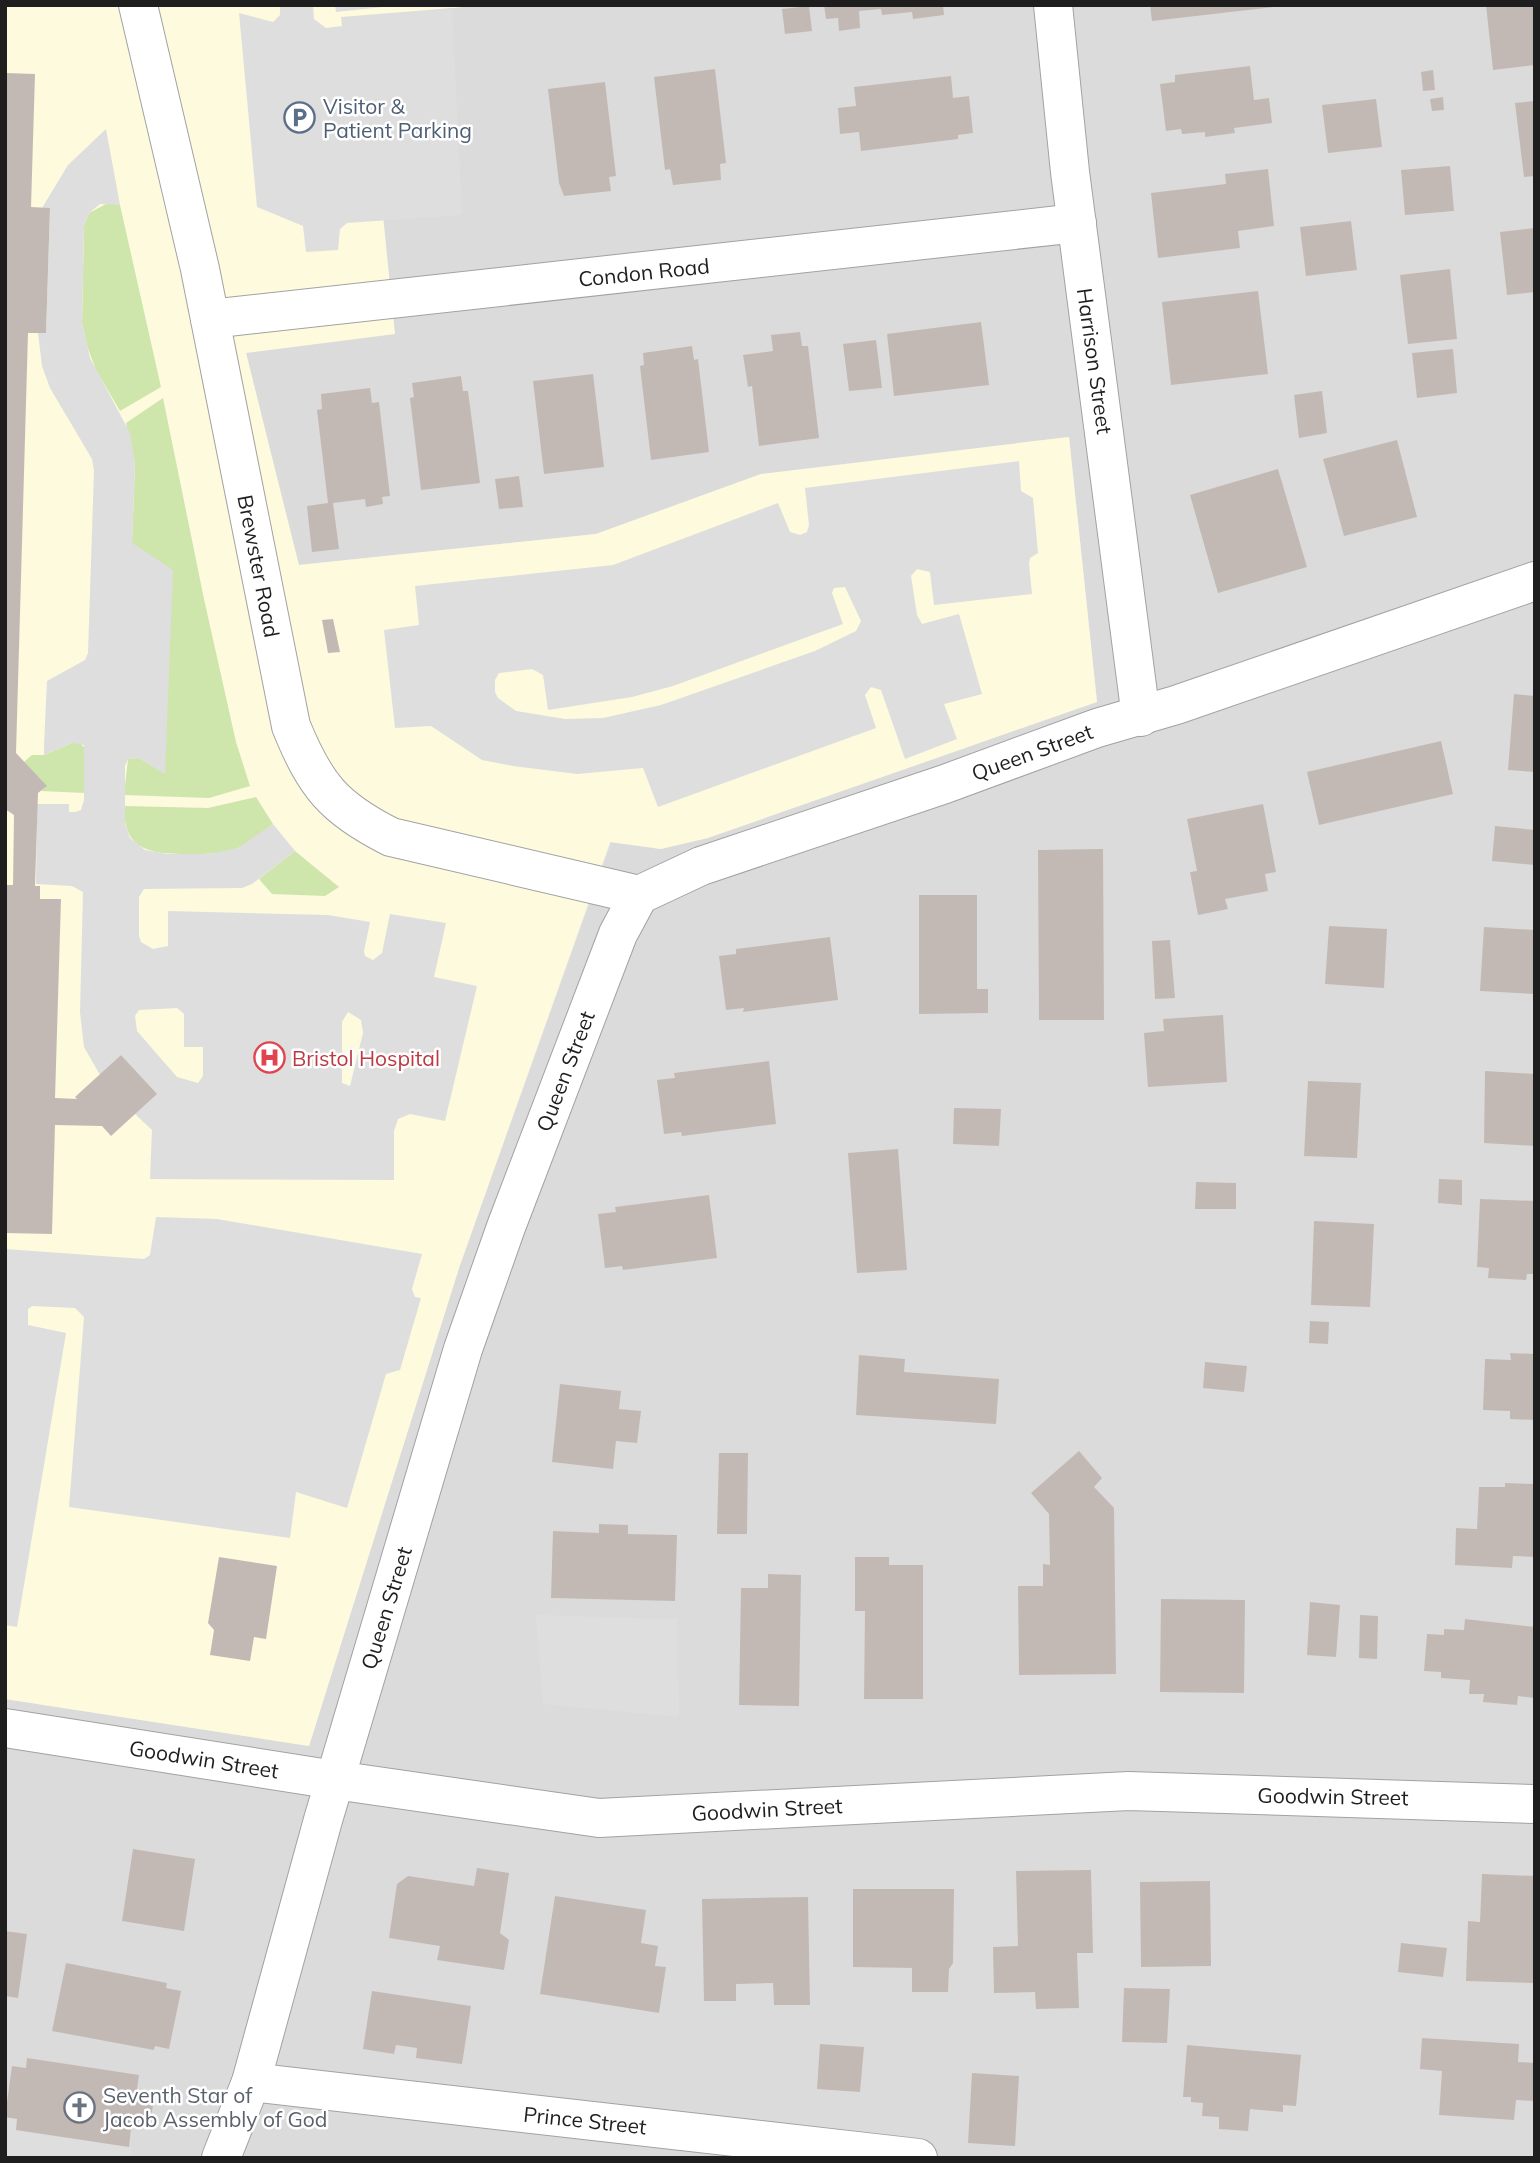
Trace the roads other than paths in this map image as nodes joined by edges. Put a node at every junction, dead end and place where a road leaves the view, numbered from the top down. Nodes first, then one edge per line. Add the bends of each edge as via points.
1 (138, 5) edge
2 (1052, 5) edge
3 (1077, 223) junction
4 (210, 319) junction
5 (1535, 581) edge
6 (1141, 717) junction
7 (639, 895) junction
8 (5, 1728) edge
9 (335, 1780) junction
10 (1535, 1804) edge
11 (251, 2082) junction
12 (221, 2158) edge
13 (918, 2158) edge

1 - 4 street, Brewster Road
2 - 3 street, Harrison Street
3 - 4 street, Condon Road
3 - 6 street, Harrison Street
4 - 7 street, Brewster Road via 290,726 325,793 362,823 391,837
5 - 6 street, Queen Street
6 - 7 street, Queen Street via 1097,728 701,866
7 - 9 street, Queen Street via 613,946 463,1349
8 - 9 street, Goodwin Street
9 - 10 street, Goodwin Street via 599,1818 1129,1791
9 - 11 street, Queen Street
11 - 12 street, Queen Street
11 - 13 street, Prince Street

